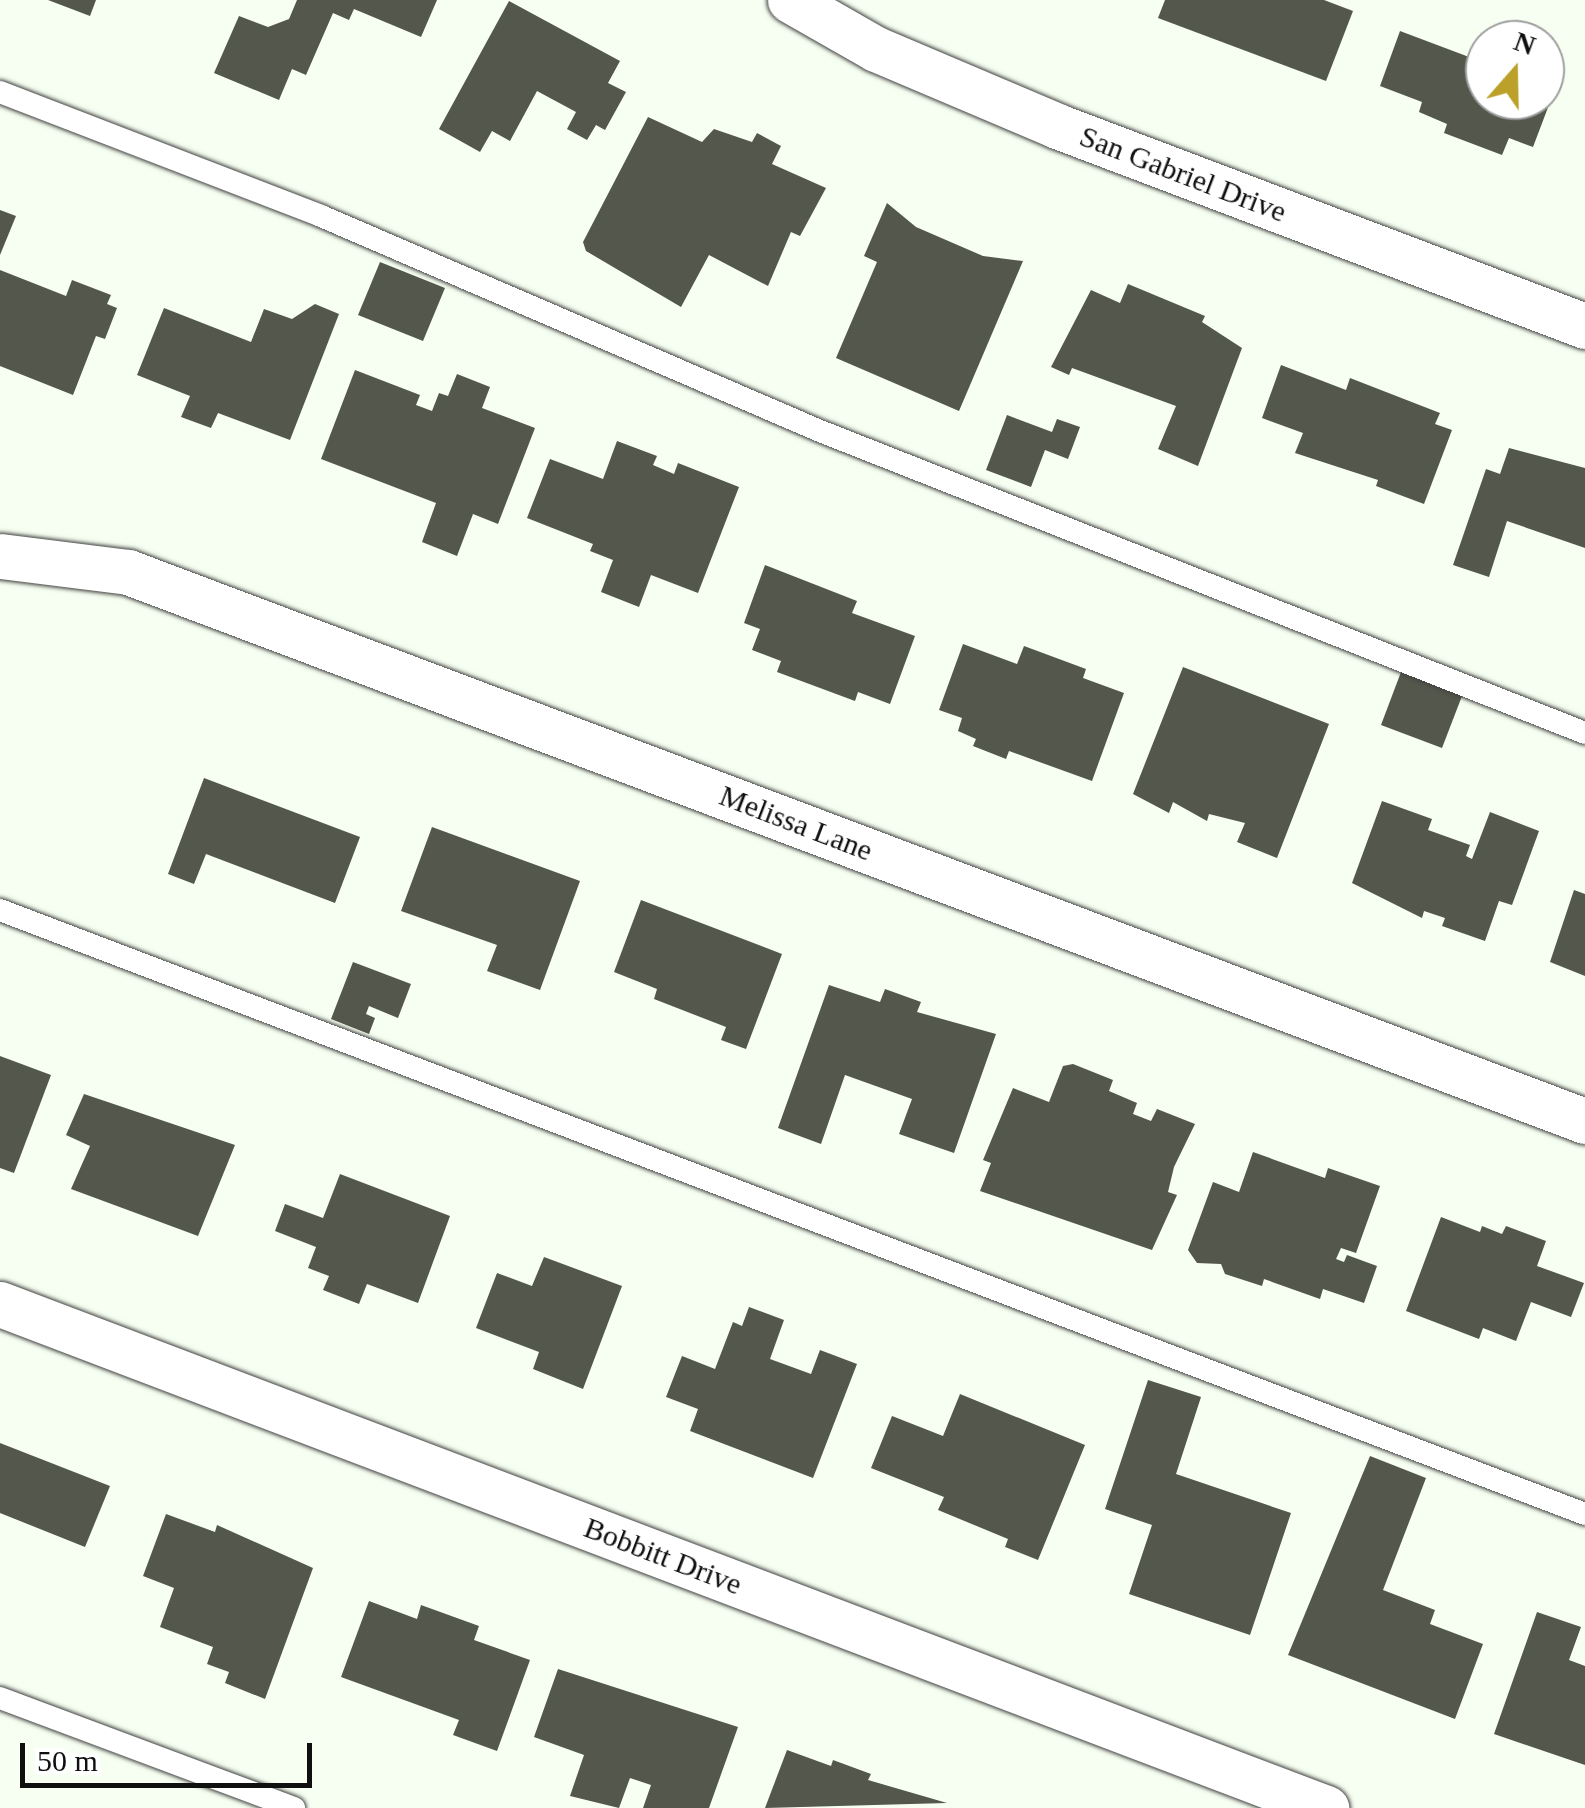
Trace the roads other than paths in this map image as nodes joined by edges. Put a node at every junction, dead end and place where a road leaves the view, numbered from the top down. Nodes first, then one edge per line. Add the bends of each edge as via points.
1 (790, 0) edge
2 (0, 92) edge
3 (1585, 326) edge
4 (0, 556) edge
5 (1585, 733) edge
6 (0, 910) edge
7 (1585, 1120) edge
8 (0, 1304) edge
9 (1585, 1514) edge
10 (0, 1698) edge
11 (294, 1808) edge
12 (1326, 1808) edge

1 - 3 street, San Gabriel Drive via 876,49 1058,126
2 - 5 lane via 321,216 820,431
4 - 7 street, Melissa Lane via 128,572
6 - 9 lane
8 - 12 street, Bobbitt Drive
10 - 11 lane

